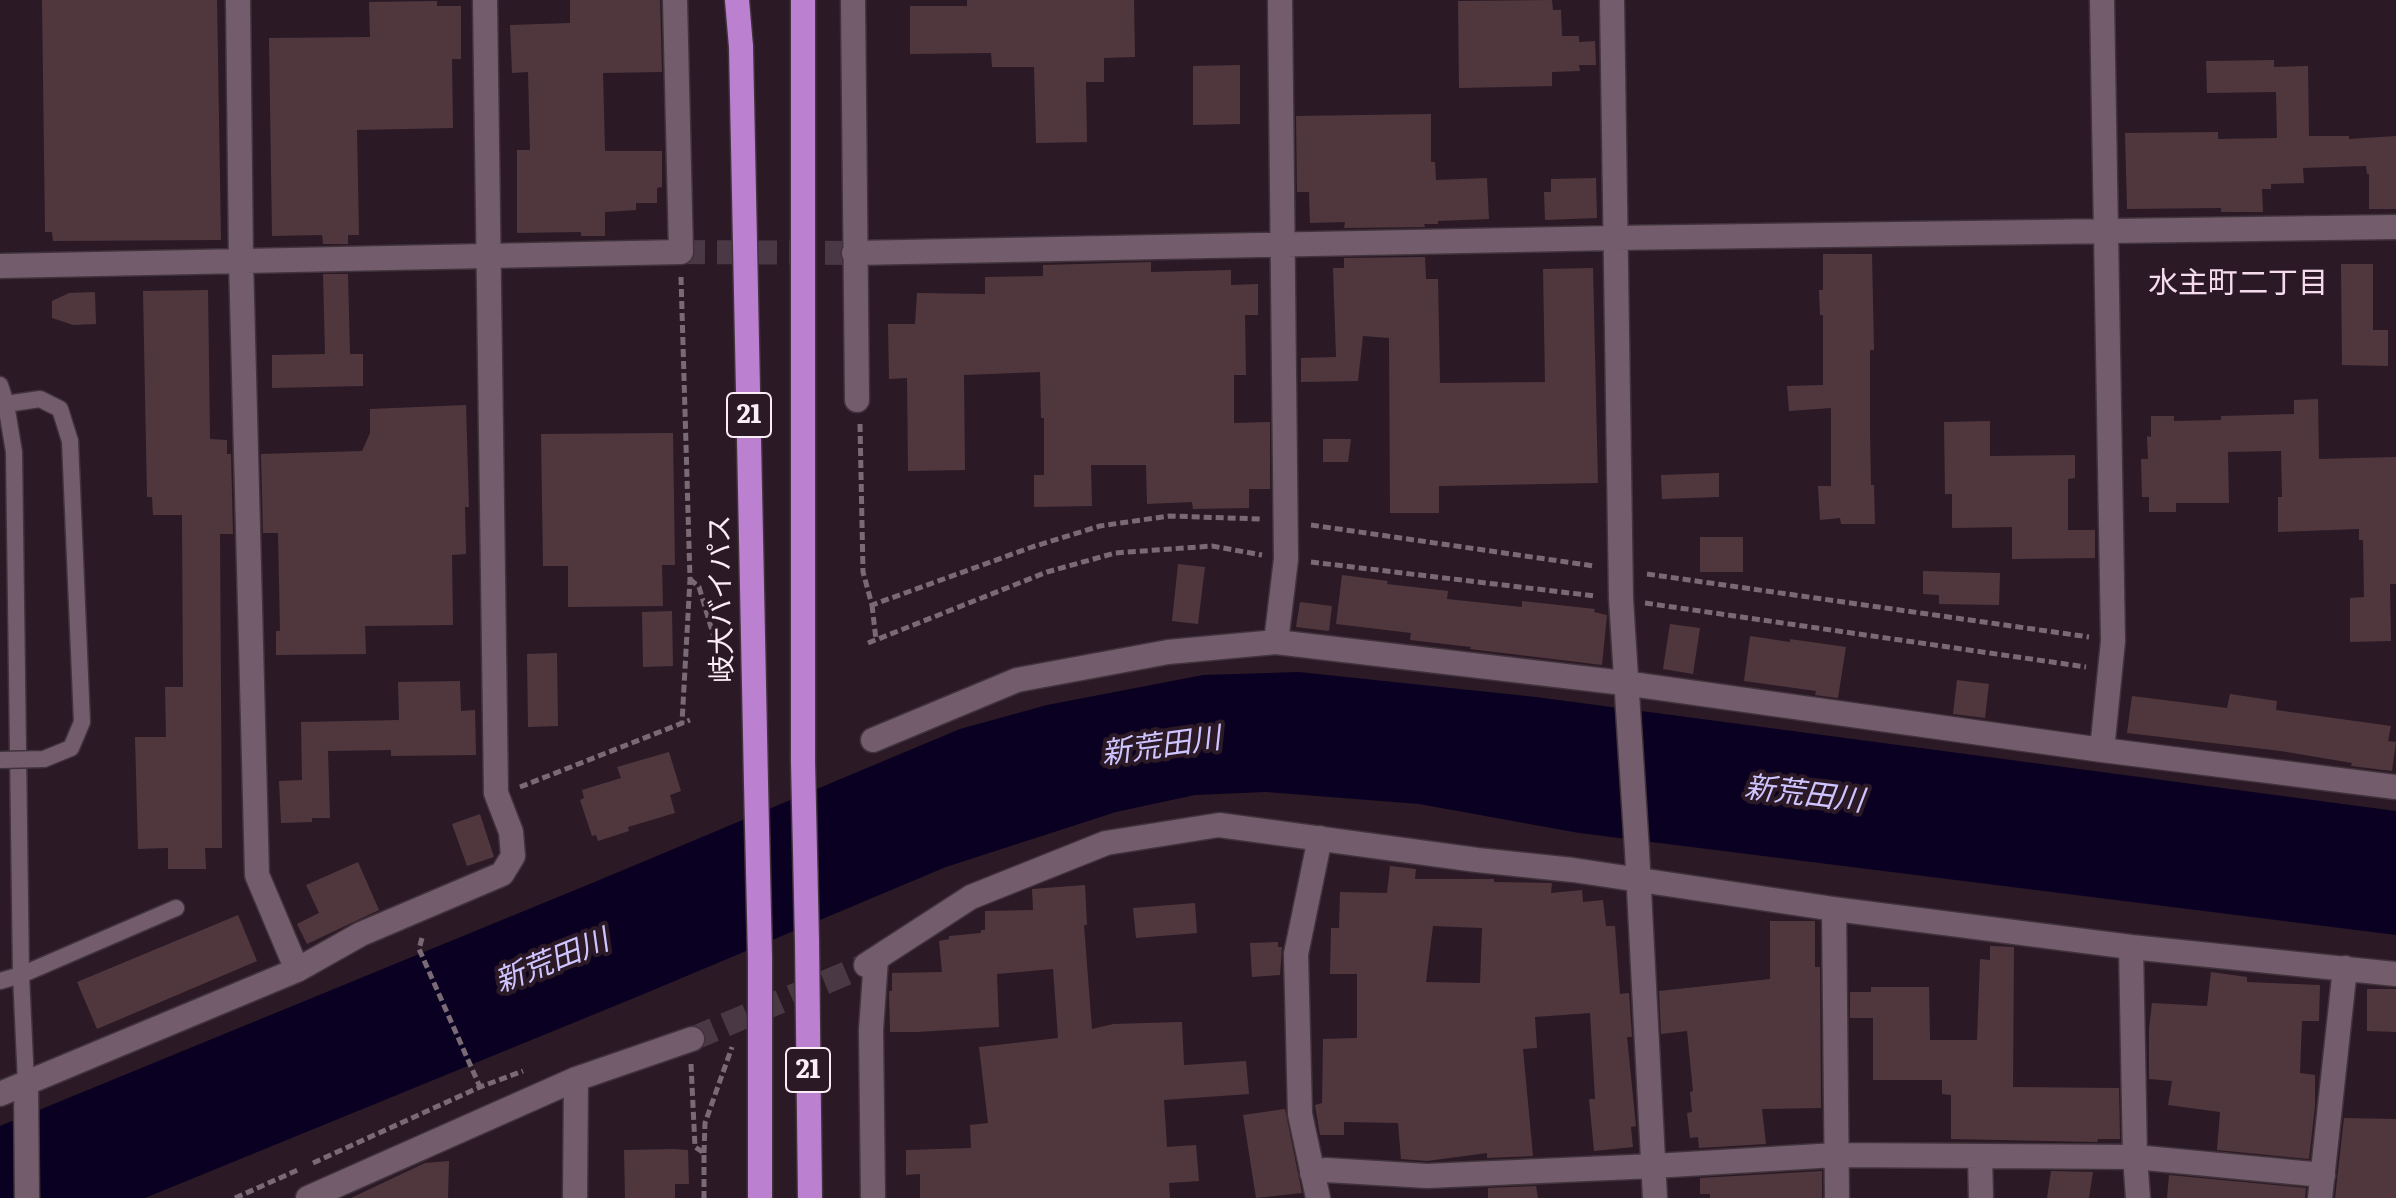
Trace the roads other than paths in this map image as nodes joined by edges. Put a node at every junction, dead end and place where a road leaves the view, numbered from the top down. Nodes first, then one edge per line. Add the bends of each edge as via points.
1 (238, 0) edge
2 (485, 0) edge
3 (675, 0) edge
4 (737, 0) edge
5 (803, 0) edge
6 (853, 0) edge
7 (1280, 0) edge
8 (1612, 0) edge
9 (2102, 0) edge
10 (2396, 227) edge
11 (2105, 231) junction
12 (1615, 238) junction
13 (1284, 245) junction
14 (854, 253) junction
15 (488, 255) junction
16 (241, 260) junction
17 (0, 266) edge
18 (0, 385) edge
19 (857, 400) road end
20 (3, 404) edge
21 (1276, 642) junction
22 (1625, 691) junction
23 (873, 740) dead end
24 (2102, 750) junction
25 (0, 760) edge
26 (2396, 787) edge
27 (1320, 838) junction
28 (1638, 880) junction
29 (176, 908) dead end
30 (1834, 909) junction
31 (2131, 947) junction
32 (2345, 968) junction
33 (297, 970) junction
34 (2396, 974) edge
35 (21, 975) junction
36 (0, 981) edge
37 (689, 1040) tunnel mouth
38 (576, 1079) junction
39 (26, 1083) junction
40 (0, 1094) edge
41 (1836, 1155) junction
42 (1980, 1156) junction
43 (2135, 1157) junction
44 (1654, 1166) junction
45 (1312, 1173) junction
46 (2322, 1186) edge
47 (27, 1198) edge
48 (310, 1198) edge
49 (575, 1198) edge
50 (760, 1198) edge
51 (810, 1198) edge
52 (873, 1198) edge
53 (1318, 1198) edge
54 (1655, 1198) edge
55 (1837, 1198) edge
56 (1981, 1198) edge
57 (2138, 1198) edge

1 - 16 street
2 - 15 street
3 - 15 street via 681,252
4 - 50 highway, 岐大バイパス / 21, bridge via 760,958
5 - 51 highway, 21, bridge via 802,537
6 - 14 street
7 - 13 street
8 - 12 street
9 - 11 street
10 - 11 street
11 - 12 street
11 - 24 street via 2113,641
12 - 13 street
12 - 22 street
13 - 14 street
13 - 21 street via 1286,559
14 - 19 street
15 - 16 street
15 - 33 street via 496,793 511,832 513,856 502,874 361,934
16 - 17 street
16 - 33 street via 257,875
18 - 20 lane
20 - 25 lane, bridge via 40,399 60,409 70,441 82,722 71,748 44,759
20 - 35 lane via 14,452
21 - 22 street
21 - 23 street via 1168,652 1017,680
22 - 24 street
22 - 28 street
24 - 26 street
27 - 28 street
27 - 45 street via 1296,954 1300,1114
27 - 52 street via 1219,825 1106,843 971,897 871,962
28 - 30 street
28 - 44 street
29 - 35 lane
30 - 31 street
30 - 41 street
31 - 32 street
31 - 43 street
32 - 34 street
32 - 46 street
33 - 39 street
35 - 36 lane
35 - 39 lane
37 - 38 street
38 - 48 street
38 - 49 street
39 - 40 street
39 - 47 street
41 - 42 street
41 - 44 street
41 - 55 street
42 - 43 street
42 - 56 street
43 - 46 street
43 - 57 street
44 - 45 street via 1427,1176
44 - 54 street
45 - 53 street

